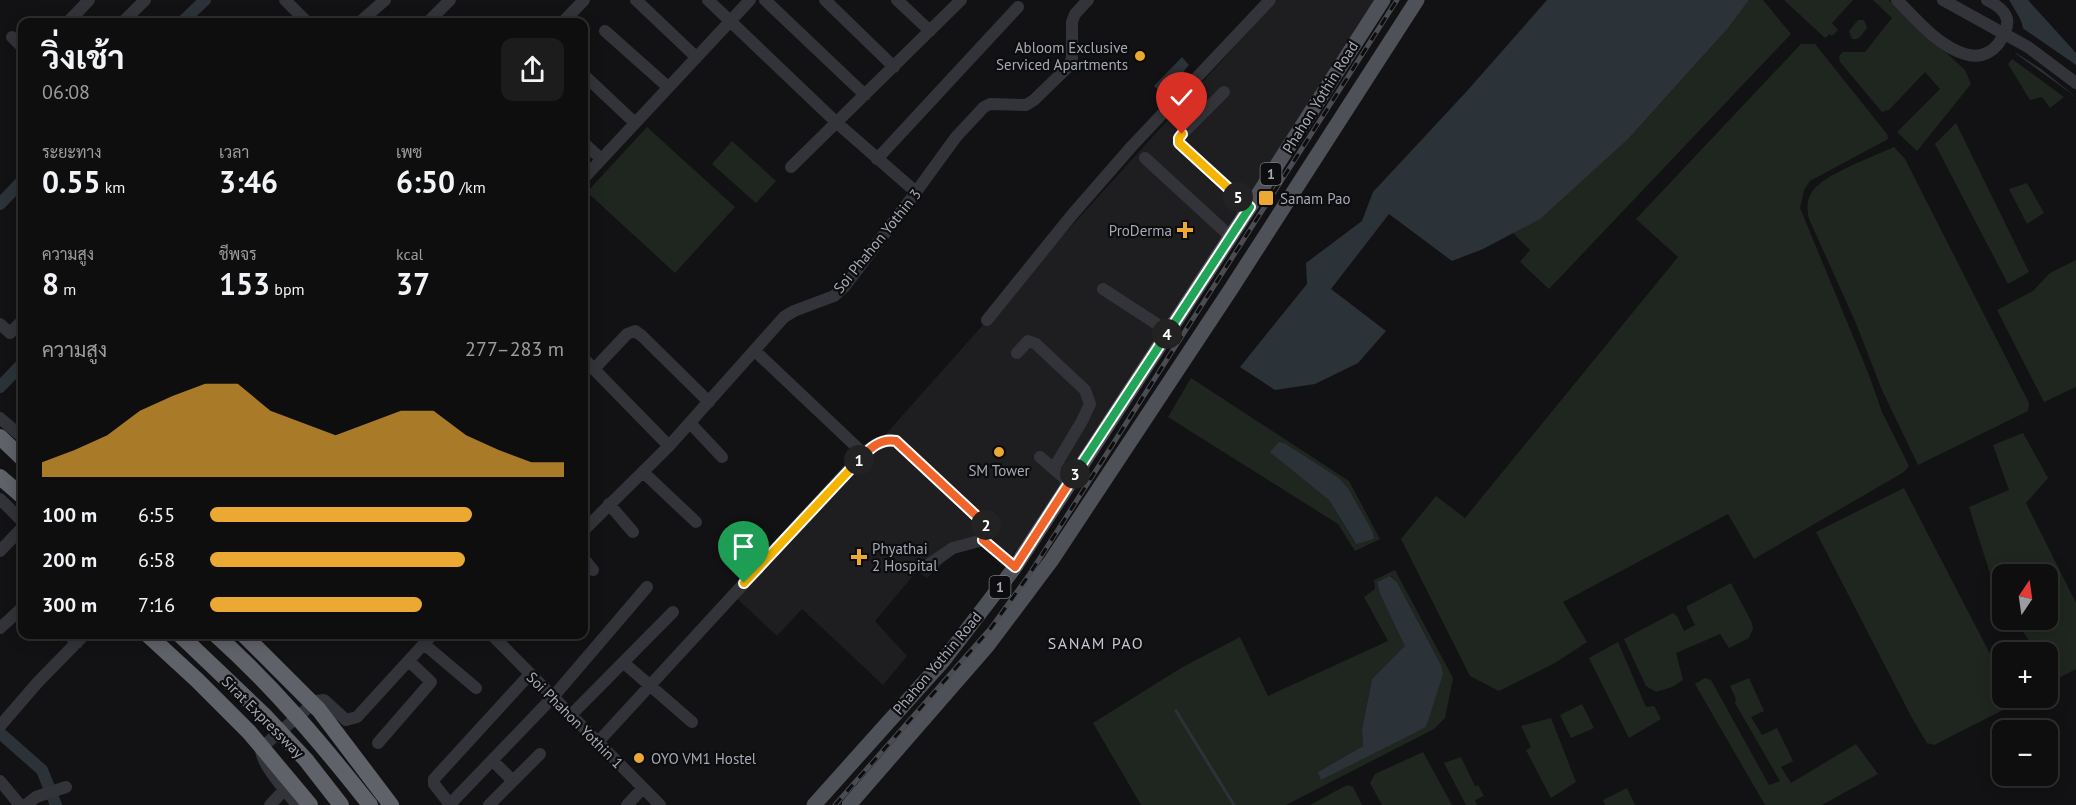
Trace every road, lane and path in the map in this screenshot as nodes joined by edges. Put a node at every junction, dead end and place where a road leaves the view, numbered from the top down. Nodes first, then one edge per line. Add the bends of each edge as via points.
1 (89, 0) edge
2 (145, 0) edge
3 (285, 0) edge
4 (385, 0) edge
5 (450, 0) edge
6 (584, 0) edge
7 (636, 0) edge
8 (708, 0) edge
9 (750, 0) edge
10 (765, 0) edge
11 (825, 0) edge
12 (897, 0) edge
13 (961, 0) edge
14 (1088, 0) edge
15 (1270, 0) edge
16 (1383, 0) edge
17 (1417, 0) edge
18 (1897, 0) edge
19 (1943, 0) edge
20 (1988, 0) edge
21 (1018, 8) dead end
22 (72, 18) edge
23 (127, 18) edge
24 (303, 18) edge
25 (365, 18) edge
26 (432, 18) edge
27 (567, 18) edge
28 (730, 21) junction
29 (605, 31) dead end
30 (930, 31) junction
31 (12, 37) dead end
32 (18, 43) edge
33 (696, 57) junction
34 (894, 67) junction
35 (588, 79) edge
36 (2076, 83) edge
37 (668, 87) junction
38 (1224, 92) dead end
39 (866, 95) junction
40 (635, 123) junction
41 (837, 123) junction
42 (588, 147) edge
43 (1145, 158) dead end
44 (601, 159) junction
45 (877, 159) junction
46 (792, 167) dead end
47 (588, 174) edge
48 (916, 192) junction
49 (1250, 207) junction
50 (1231, 237) junction
51 (1103, 289) dead end
52 (987, 320) dead end
53 (0, 324) edge
54 (18, 325) edge
55 (1169, 332) junction
56 (1158, 348) junction
57 (755, 351) junction
58 (1017, 353) dead end
59 (1182, 363) junction
60 (588, 364) edge
61 (588, 366) edge
62 (709, 402) junction
63 (0, 418) edge
64 (690, 423) junction
65 (18, 434) edge
66 (0, 437) edge
67 (669, 446) junction
68 (18, 454) edge
69 (864, 454) junction
70 (722, 457) dead end
71 (1041, 457) dead end
72 (1054, 468) junction
73 (643, 471) junction
74 (3, 480) edge
75 (1070, 483) junction
76 (18, 493) edge
77 (0, 499) edge
78 (18, 501) edge
79 (609, 504) junction
80 (18, 517) edge
81 (696, 522) dead end
82 (588, 526) edge
83 (633, 531) dead end
84 (18, 532) edge
85 (983, 540) junction
86 (0, 551) edge
87 (588, 564) edge
88 (927, 565) dead end
89 (1015, 567) junction
90 (593, 570) dead end
91 (647, 587) dead end
92 (18, 612) edge
93 (673, 612) dead end
94 (0, 628) edge
95 (76, 639) edge
96 (147, 639) edge
97 (152, 639) edge
98 (184, 639) edge
99 (220, 639) edge
100 (248, 639) edge
101 (253, 639) edge
102 (428, 639) edge
103 (496, 639) edge
104 (424, 644) junction
105 (409, 661) junction
106 (624, 663) junction
107 (530, 674) junction
108 (650, 685) junction
109 (476, 688) dead end
110 (553, 697) junction
111 (316, 701) junction
112 (571, 715) junction
113 (692, 722) dead end
114 (2, 724) edge
115 (598, 742) junction
116 (378, 743) dead end
117 (261, 748) junction
118 (540, 754) dead end
119 (493, 761) junction
120 (512, 780) junction
121 (0, 781) edge
122 (832, 786) junction
123 (60, 788) dead end
124 (643, 788) junction
125 (285, 789) junction
126 (850, 804) edge
127 (20, 805) edge
128 (26, 805) edge
129 (270, 805) edge
130 (297, 805) edge
131 (310, 805) edge
132 (341, 805) edge
133 (370, 805) edge
134 (385, 805) edge
135 (391, 805) edge
136 (489, 805) edge
137 (627, 805) edge
138 (660, 805) edge
139 (814, 805) edge

1 - 22 street
2 - 23 street
3 - 24 street
4 - 25 street
5 - 26 street
6 - 27 street
7 - 33 street
8 - 28 street
9 - 28 street
10 - 39 street
11 - 34 street
12 - 30 street
13 - 30 street
14 - 48 street, Soi Phahon Yothin 3 via 1072,22 1069,66 1026,105 984,107 956,137
15 - 52 street via 1132,146
16 - 49 main road, Phahon Yothin Road / 1
17 - 59 main road, Phahon Yothin Road / 1
18 - 20 street via 1955,50 1976,56 1993,51 2008,24 2007,16
19 - 36 street, bridge via 2028,47
21 - 45 street
28 - 33 street
28 - 41 street
29 - 37 street
30 - 34 street
31 - 32 street
33 - 37 street
34 - 39 street
35 - 40 street
37 - 40 street
38 - 49 street via 1182,134 1179,143
39 - 41 street
40 - 44 street
41 - 45 street
41 - 46 street
42 - 44 street
43 - 50 street
44 - 47 street
45 - 48 street
48 - 57 street, Soi Phahon Yothin 3 via 834,296 784,317
49 - 50 main road, Phahon Yothin Road / 1
50 - 55 main road, Phahon Yothin Road / 1
51 - 55 street
53 - 54 street via 10,333
55 - 56 main road, Phahon Yothin Road / 1
56 - 59 main road
56 - 75 main road, Phahon Yothin Road / 1
57 - 62 street, Soi Phahon Yothin 3
57 - 69 street
58 - 72 street via 1028,341 1036,344 1085,390 1090,404
59 - 126 main road, Phahon Yothin Road / 1 via 1008,620
60 - 62 street via 635,331
61 - 67 street
62 - 64 street, Soi Phahon Yothin 3
63 - 65 street
64 - 67 street, Soi Phahon Yothin 3
64 - 70 street
66 - 68 highway
67 - 73 street, Soi Phahon Yothin 3
69 - 85 street via 877,443 896,441 988,527
69 - 108 street
71 - 72 street
72 - 75 street
73 - 79 street, Soi Phahon Yothin 3
73 - 81 street
74 - 76 highway
74 - 78 highway
75 - 89 main road, Phahon Yothin Road / 1
77 - 80 street
79 - 82 street, Soi Phahon Yothin 3
79 - 83 street
84 - 86 street
85 - 88 street via 953,548
85 - 89 street
87 - 90 street
89 - 122 main road, Phahon Yothin Road / 1 via 943,661
91 - 110 street
92 - 94 street
93 - 106 street
95 - 114 street
96 - 117 street
97 - 131 highway, bridge via 249,732
98 - 132 highway, Sirat Expressway, bridge via 264,715
99 - 133 highway, Sirat Expressway, bridge via 279,695
100 - 135 highway, bridge via 319,710
101 - 111 street
102 - 104 street
103 - 107 street, Soi Phahon Yothin 1
104 - 105 street
104 - 109 street
105 - 111 street via 357,717 346,720 324,700
105 - 116 street via 431,682
106 - 108 street
106 - 112 street
107 - 110 street, Soi Phahon Yothin 1
107 - 119 street via 434,782 451,802
108 - 113 street
108 - 115 street
110 - 112 street, Soi Phahon Yothin 1
110 - 119 street
111 - 117 street
111 - 134 street via 327,728
112 - 115 street, Soi Phahon Yothin 1
115 - 124 street, Soi Phahon Yothin 1
117 - 125 street via 265,763
118 - 120 street
119 - 120 street
120 - 136 street
121 - 127 street
122 - 126 main road
122 - 139 main road, Phahon Yothin Road / 1
123 - 128 street
124 - 137 street
124 - 138 street, Soi Phahon Yothin 1
125 - 129 street
125 - 130 street

